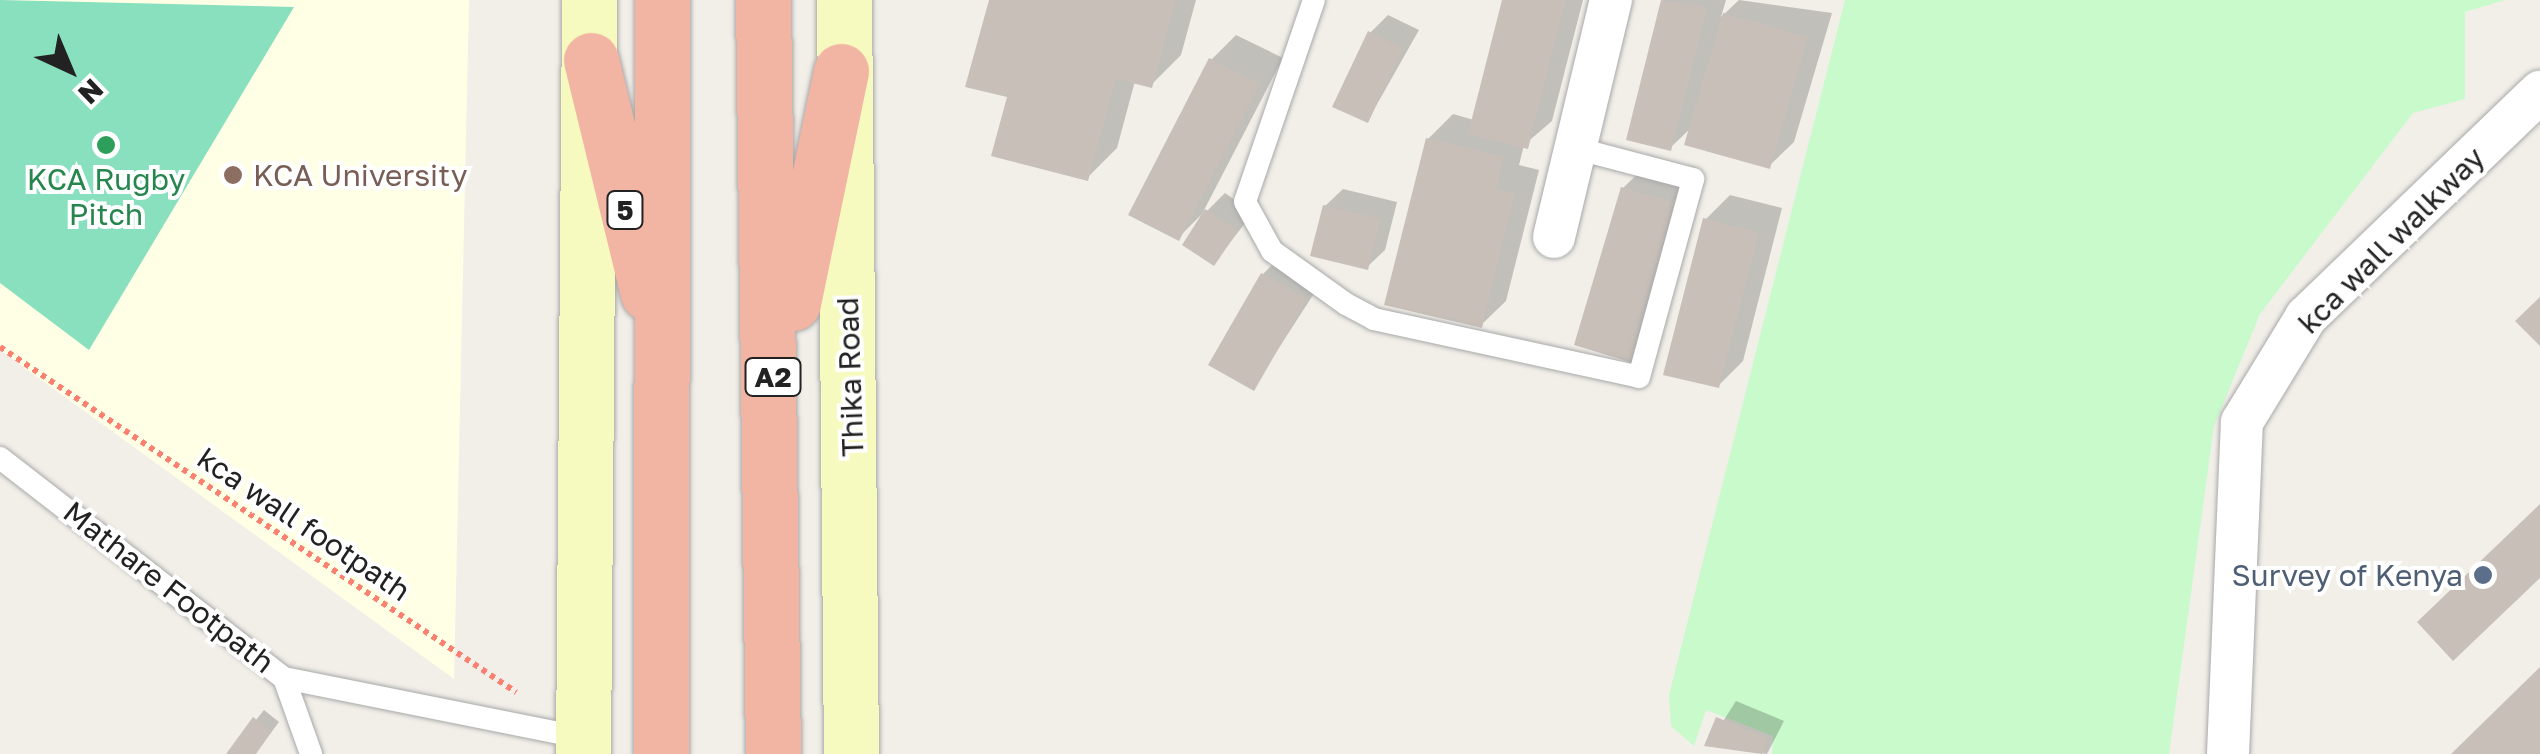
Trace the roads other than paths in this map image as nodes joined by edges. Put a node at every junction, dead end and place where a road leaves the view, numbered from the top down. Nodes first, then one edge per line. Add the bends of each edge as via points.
1 (589, 0) edge
2 (662, 0) edge
3 (763, 0) edge
4 (844, 0) edge
5 (1314, 0) edge
6 (1611, 0) edge
7 (591, 60) junction
8 (842, 71) junction
9 (2540, 92) edge
10 (1575, 148) junction
11 (1554, 238) dead end
12 (667, 358) junction
13 (774, 394) junction
14 (0, 458) edge
15 (284, 678) junction
16 (584, 746) edge
17 (311, 754) edge
18 (662, 754) edge
19 (773, 754) edge
20 (851, 754) edge
21 (2228, 754) edge

1 - 7 main road
2 - 12 highway
3 - 13 highway, A2
4 - 8 main road, Thika Road
5 - 10 lane via 1245,202 1272,251 1346,304 1374,319 1639,377 1692,179
6 - 10 street
7 - 12 highway, 5
7 - 16 main road
8 - 13 highway
8 - 20 main road, Thika Road
9 - 21 street, kca wall walkway via 2306,317 2242,422
10 - 11 street
12 - 18 highway
13 - 19 highway, A2
14 - 15 lane, Mathare Footpath
15 - 16 lane, Mathare Footpath
15 - 17 lane

